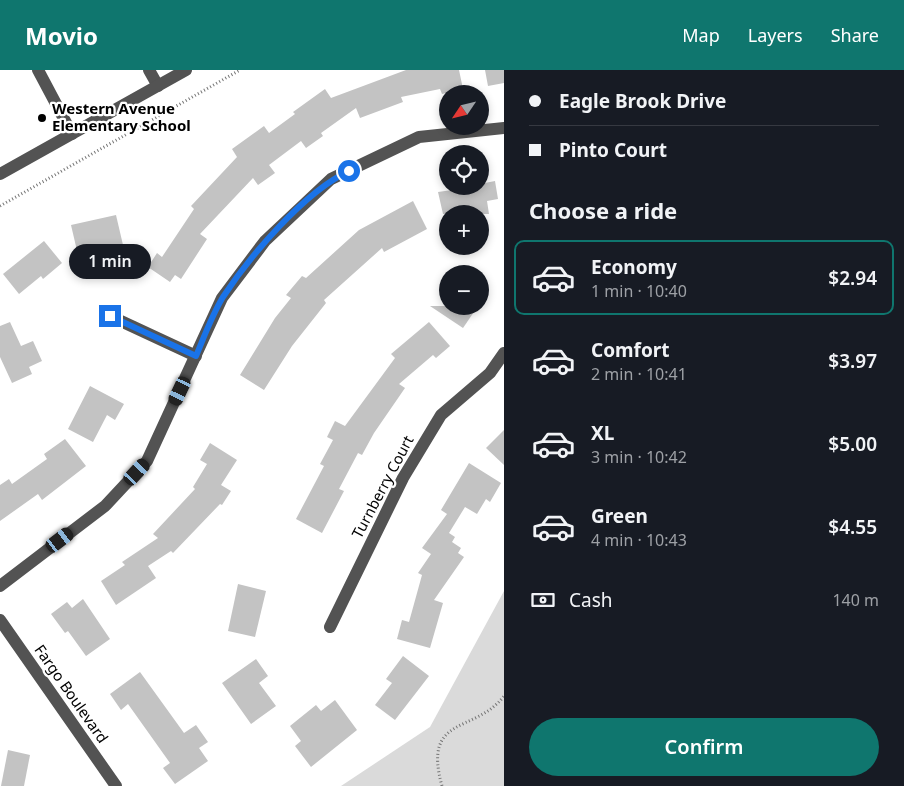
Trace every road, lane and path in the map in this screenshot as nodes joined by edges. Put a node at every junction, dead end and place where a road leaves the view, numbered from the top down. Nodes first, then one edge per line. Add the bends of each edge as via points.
1 (38, 70) edge
2 (149, 70) edge
3 (186, 70) edge
4 (240, 70) edge
5 (158, 86) junction
6 (504, 128) edge
7 (72, 134) junction
8 (0, 174) edge
9 (0, 206) edge
10 (110, 316) dead end
11 (504, 353) edge
12 (196, 356) junction
13 (0, 586) edge
14 (0, 620) edge
15 (330, 628) dead end
16 (504, 696) edge
17 (113, 785) edge
18 (442, 786) edge

1 - 7 street
2 - 5 street
3 - 5 street
4 - 9 path
5 - 7 street
6 - 12 street via 419,137 331,179 264,241 222,298
7 - 8 street
10 - 12 street
11 - 15 street, Turnberry Court via 490,373 441,416 403,478
12 - 13 street via 148,460 105,506
14 - 17 street, Fargo Boulevard
16 - 18 path via 490,711 448,733 438,753 437,767

